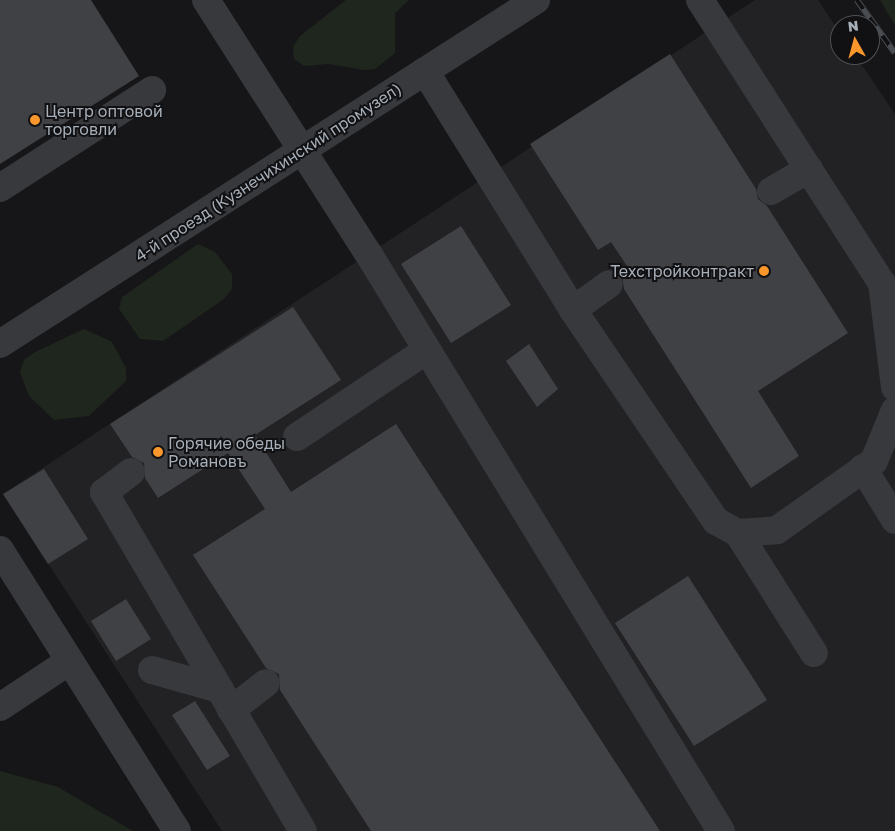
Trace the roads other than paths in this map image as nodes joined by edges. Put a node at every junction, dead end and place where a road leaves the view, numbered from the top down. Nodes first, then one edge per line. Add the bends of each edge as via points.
1 (206, 0) edge
2 (536, 0) edge
3 (700, 0) edge
4 (425, 71) junction
5 (152, 90) dead end
6 (302, 150) junction
7 (809, 169) junction
8 (0, 188) edge
9 (771, 191) dead end
10 (609, 284) dead end
11 (888, 293) edge
12 (573, 310) junction
13 (0, 344) edge
14 (428, 350) junction
15 (895, 388) edge
16 (895, 410) edge
17 (297, 437) dead end
18 (863, 468) junction
19 (131, 472) dead end
20 (895, 520) edge
21 (738, 533) junction
22 (0, 550) edge
23 (814, 653) dead end
24 (68, 662) junction
25 (152, 670) dead end
26 (266, 683) dead end
27 (225, 700) junction
28 (0, 707) edge
29 (177, 831) edge
30 (303, 831) edge
31 (721, 831) edge

1 - 6 street
2 - 4 street, 4-й проезд (Кузнечихинский промузел)
3 - 7 street
4 - 6 street, 4-й проезд (Кузнечихинский промузел)
4 - 12 street
5 - 8 street
6 - 13 street, 4-й проезд (Кузнечихинский промузел)
6 - 14 street
7 - 9 street
7 - 11 street
10 - 12 street
11 - 15 street
12 - 21 street via 716,521
14 - 17 street
14 - 31 street
16 - 18 street via 874,461
18 - 20 street
18 - 21 street via 777,530
19 - 27 street via 104,492
21 - 23 street
22 - 24 street
24 - 28 street
24 - 29 street
25 - 27 street
26 - 27 street
27 - 30 street

